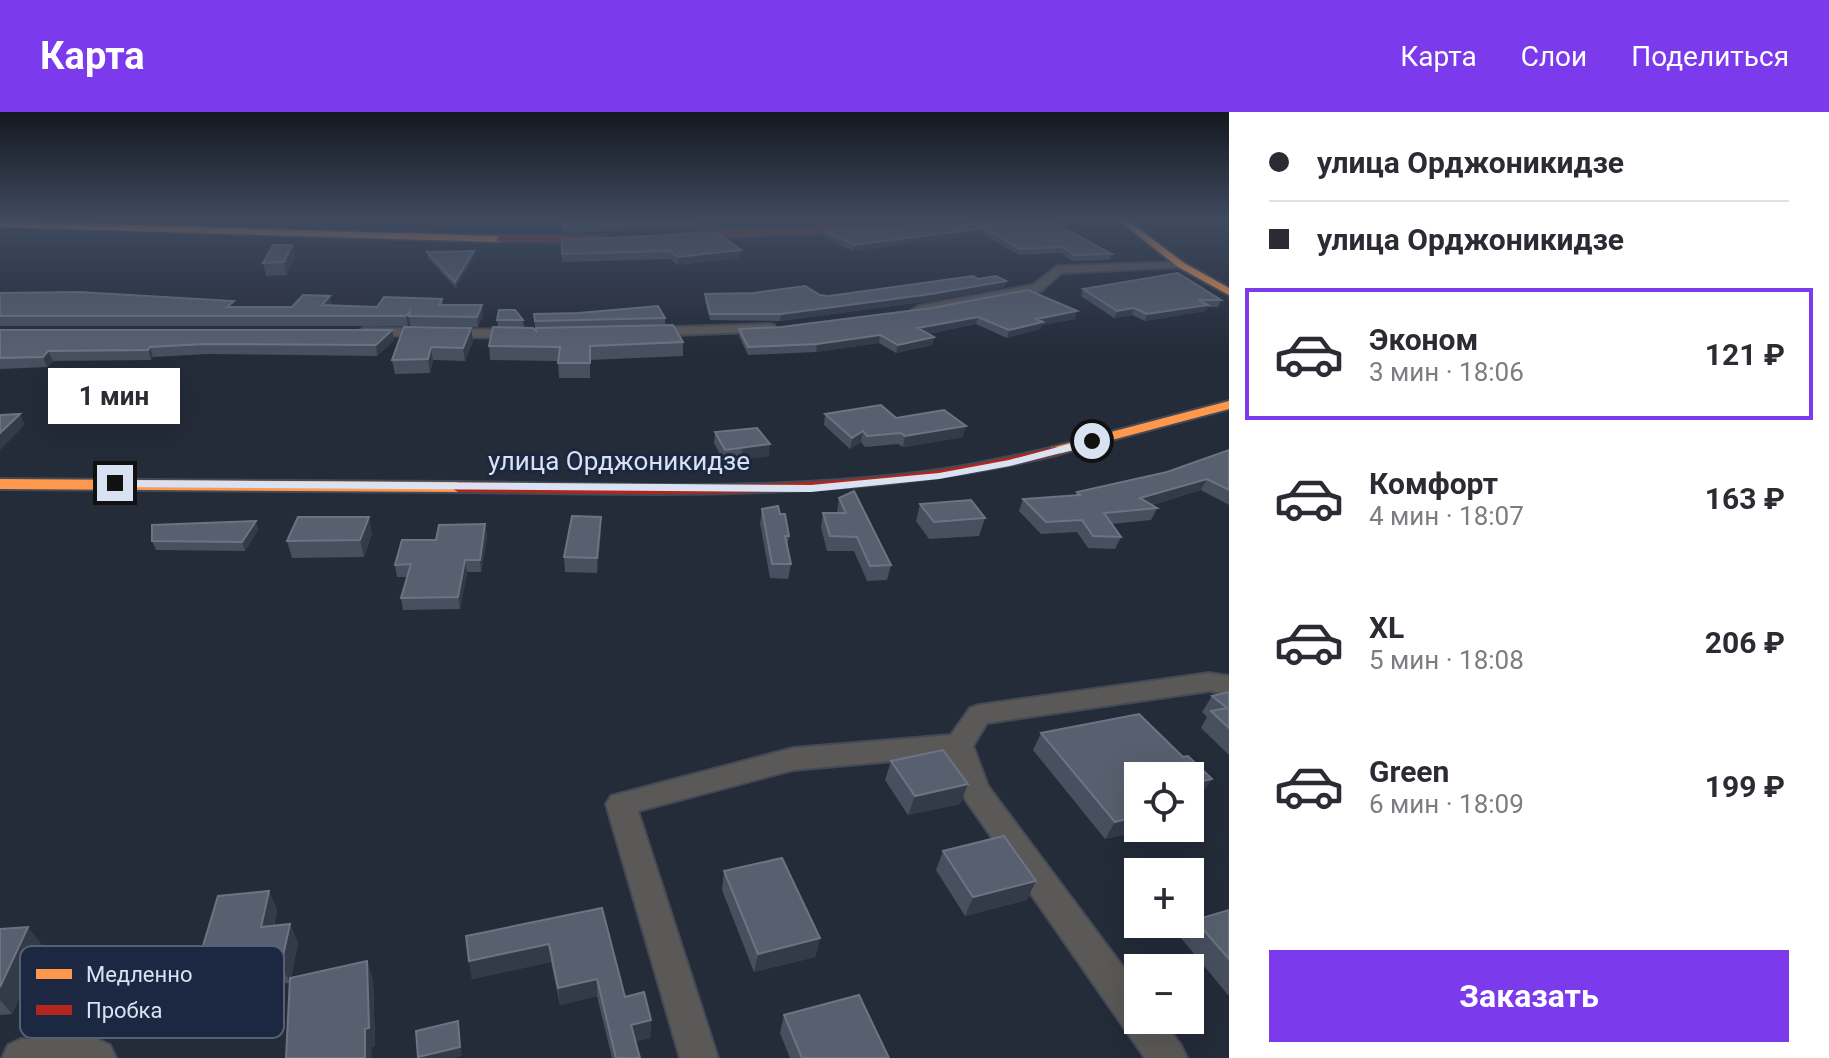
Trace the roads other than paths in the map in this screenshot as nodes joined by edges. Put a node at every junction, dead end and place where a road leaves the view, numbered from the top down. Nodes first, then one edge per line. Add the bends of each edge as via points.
1 (1179, 263) edge
2 (1181, 265) junction
3 (1229, 292) edge
4 (900, 312) edge
5 (780, 328) edge
6 (351, 332) edge
7 (629, 333) edge
8 (537, 334) edge
9 (1229, 405) edge
10 (0, 484) edge
11 (1229, 685) edge
12 (959, 745) junction
13 (1124, 997) edge
14 (1151, 1034) edge
15 (21, 1058) edge
16 (97, 1058) edge
17 (699, 1058) edge
18 (1168, 1058) edge

1 - 2 street
2 - 3 street
2 - 4 street via 1057,270 1037,288
5 - 7 street
6 - 8 street
9 - 10 street, улица Орджоникидзе via 1010,463 811,489
11 - 12 street via 1209,682 979,715
12 - 13 street via 975,791
12 - 17 street via 793,759 621,804
14 - 18 street
15 - 16 street

